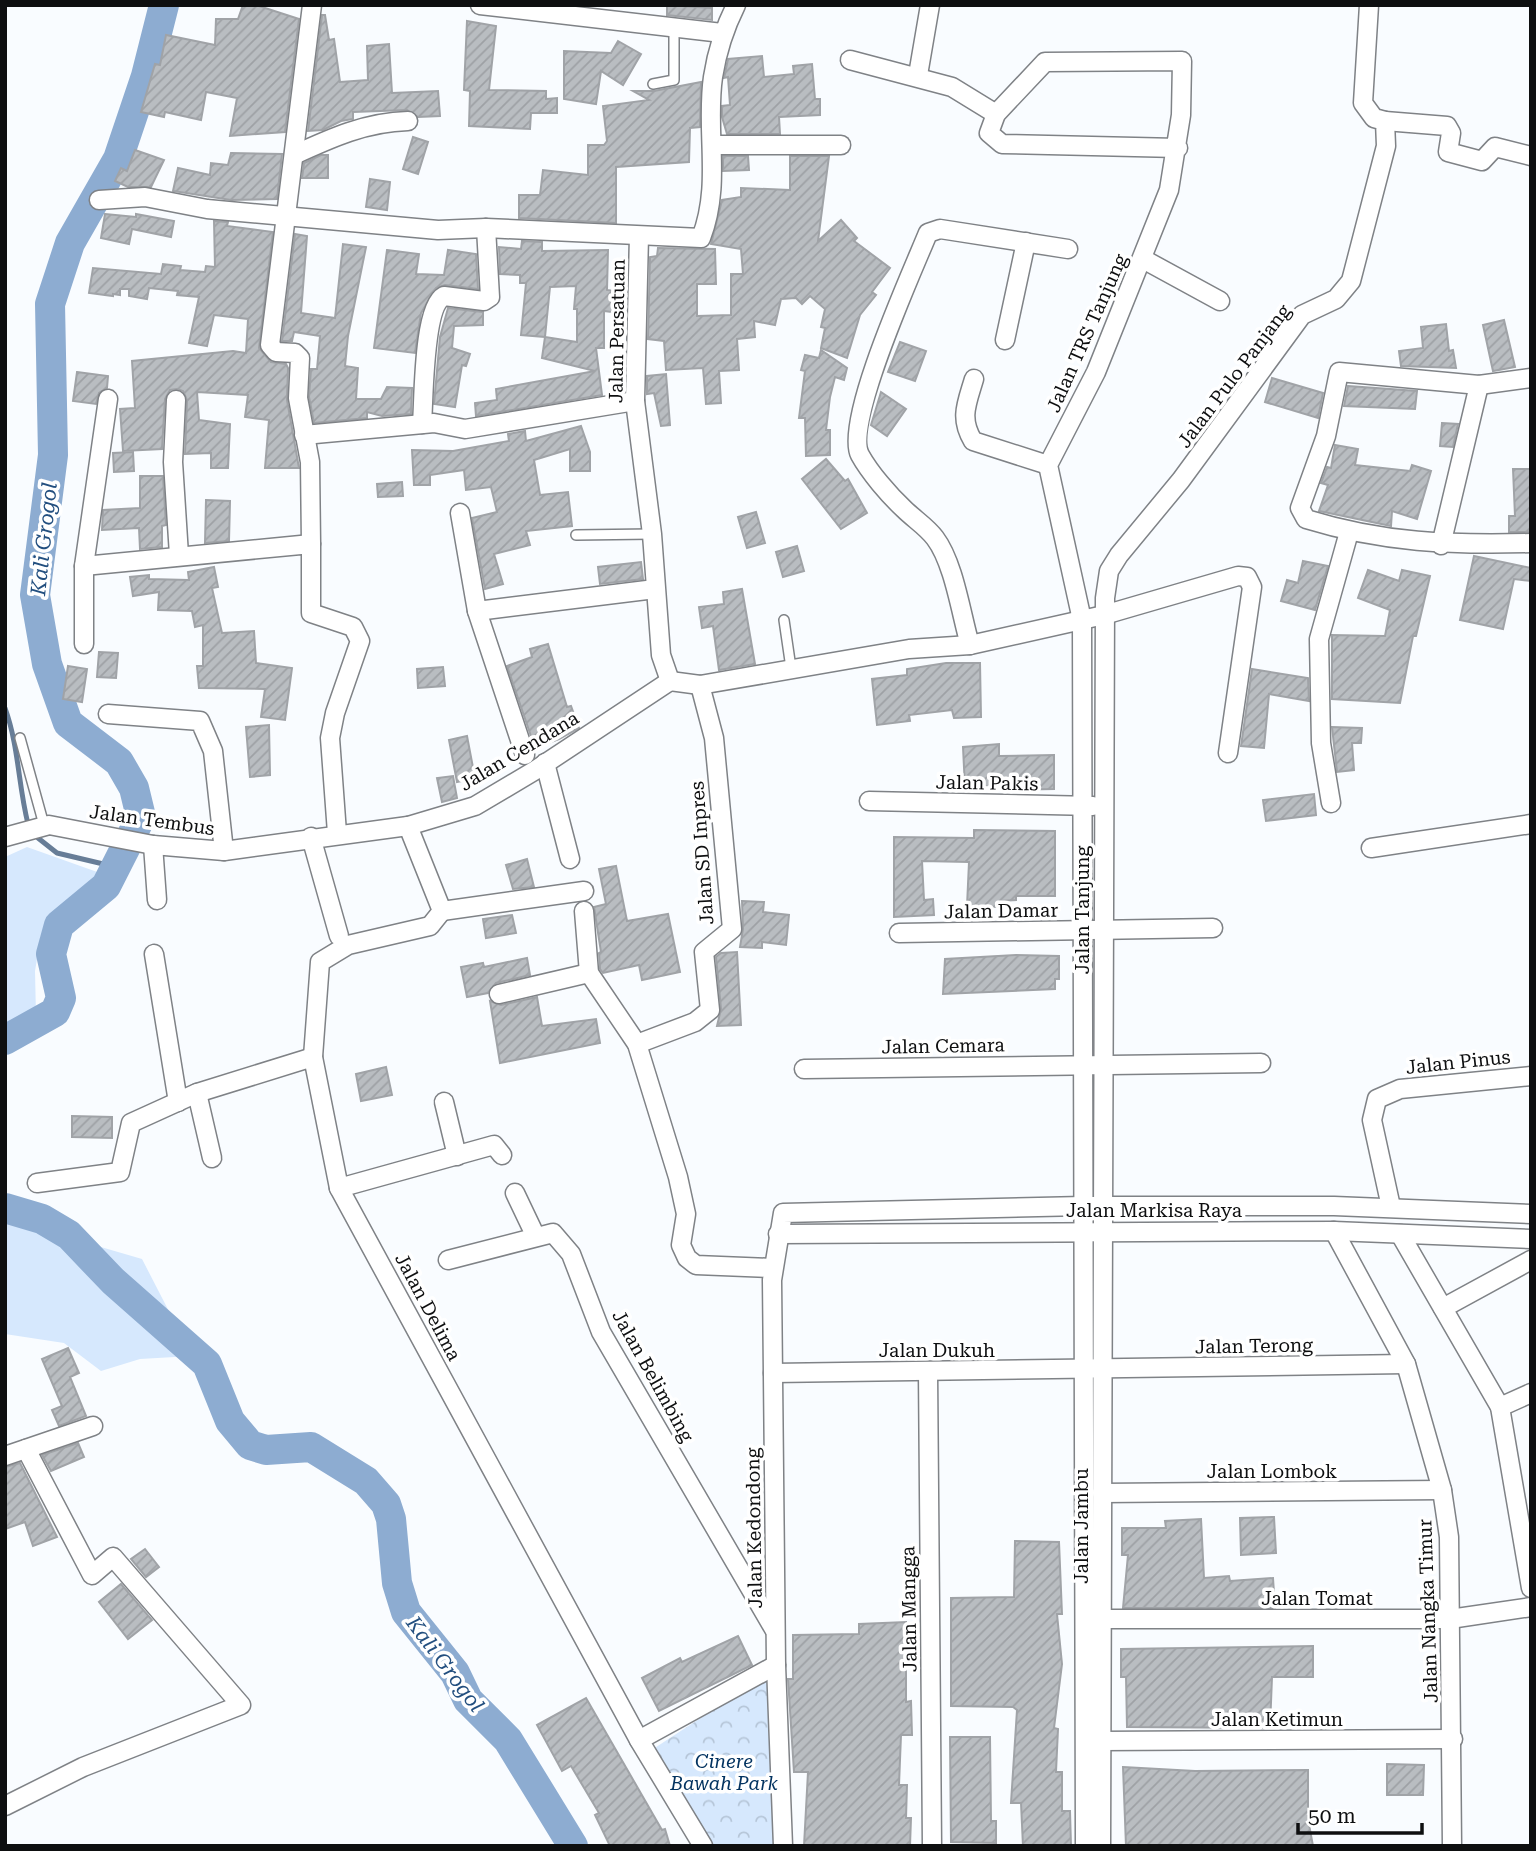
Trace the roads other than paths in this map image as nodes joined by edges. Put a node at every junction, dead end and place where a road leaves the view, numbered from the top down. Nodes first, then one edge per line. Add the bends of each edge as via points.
1 (312, 5) edge
2 (480, 5) edge
3 (736, 5) edge
4 (930, 5) edge
5 (1369, 5) edge
6 (596, 13) edge
7 (674, 28) junction
8 (722, 33) junction
9 (850, 60) dead end
10 (918, 75) junction
11 (653, 84) dead end
12 (996, 114) junction
13 (408, 121) dead end
14 (1385, 121) junction
15 (714, 145) junction
16 (841, 145) dead end
17 (1178, 148) junction
18 (294, 155) junction
19 (1531, 156) edge
20 (99, 200) dead end
21 (288, 215) junction
22 (486, 228) junction
23 (639, 236) junction
24 (1026, 242) junction
25 (1068, 248) dead end
26 (1143, 260) junction
27 (1220, 301) dead end
28 (1005, 340) dead end
29 (1531, 378) edge
30 (974, 379) dead end
31 (1479, 385) junction
32 (108, 399) dead end
33 (176, 400) dead end
34 (635, 401) junction
35 (422, 424) junction
36 (304, 435) junction
37 (1048, 465) junction
38 (460, 513) dead end
39 (1349, 533) junction
40 (653, 534) junction
41 (576, 535) dead end
42 (1531, 543) edge
43 (310, 544) junction
44 (1441, 545) junction
45 (180, 555) junction
46 (84, 566) junction
47 (655, 589) junction
48 (477, 611) junction
49 (1104, 615) junction
50 (784, 620) dead end
51 (1082, 620) junction
52 (84, 644) dead end
53 (970, 645) junction
54 (791, 668) junction
55 (670, 681) junction
56 (700, 685) junction
57 (108, 714) dead end
58 (20, 738) dead end
59 (1228, 753) dead end
60 (525, 755) dead end
61 (545, 763) junction
62 (341, 788) dead end
63 (869, 801) dead end
64 (1331, 803) dead end
65 (1082, 806) junction
66 (1103, 806) junction
67 (1531, 824) edge
68 (44, 825) junction
69 (408, 826) junction
70 (336, 828) junction
71 (5, 836) edge
72 (311, 837) junction
73 (148, 844) junction
74 (1371, 848) dead end
75 (224, 851) junction
76 (570, 859) dead end
77 (584, 891) dead end
78 (157, 900) dead end
79 (442, 911) junction
80 (584, 911) dead end
81 (1213, 928) dead end
82 (1082, 930) junction
83 (1103, 930) junction
84 (899, 933) dead end
85 (339, 936) dead end
86 (155, 954) dead end
87 (589, 973) junction
88 (499, 994) dead end
89 (637, 1044) junction
90 (313, 1057) junction
91 (1261, 1063) dead end
92 (1083, 1066) junction
93 (1102, 1066) junction
94 (804, 1069) dead end
95 (1531, 1076) edge
96 (197, 1093) junction
97 (178, 1102) junction
98 (443, 1102) dead end
99 (502, 1155) dead end
100 (457, 1156) junction
101 (212, 1158) dead end
102 (37, 1183) dead end
103 (339, 1188) junction
104 (515, 1193) dead end
105 (1083, 1206) junction
106 (1102, 1206) junction
107 (1391, 1207) junction
108 (786, 1212) joint
109 (1531, 1214) edge
110 (1083, 1230) junction
111 (1102, 1230) junction
112 (1334, 1231) junction
113 (778, 1234) junction
114 (1400, 1234) junction
115 (535, 1235) junction
116 (1531, 1239) edge
117 (448, 1260) dead end
118 (1531, 1260) edge
119 (772, 1268) junction
120 (1443, 1308) junction
121 (1406, 1364) junction
122 (1083, 1370) junction
123 (928, 1371) junction
124 (1102, 1371) junction
125 (773, 1373) junction
126 (1531, 1393) edge
127 (1500, 1407) junction
128 (93, 1426) dead end
129 (26, 1449) junction
130 (5, 1456) edge
131 (1442, 1490) junction
132 (1102, 1493) junction
133 (1523, 1504) edge
134 (1531, 1588) edge
135 (1531, 1607) edge
136 (1101, 1619) junction
137 (1450, 1619) junction
138 (776, 1632) junction
139 (776, 1665) junction
140 (1453, 1739) junction
141 (639, 1740) junction
142 (1101, 1741) junction
143 (5, 1806) edge
144 (703, 1846) edge
145 (783, 1846) edge
146 (932, 1846) edge
147 (1085, 1846) edge
148 (1101, 1846) edge
149 (1452, 1846) edge

1 - 18 street
2 - 6 street
3 - 8 street, Jalan Persatuan
4 - 10 street
5 - 14 street via 1363,103 1374,118
6 - 7 street
7 - 8 street
7 - 11 lane via 674,79
8 - 15 street, Jalan Persatuan via 712,80
9 - 10 street
10 - 12 street via 952,87
12 - 17 street via 989,133 1002,144
12 - 17 street, Jalan TRS Tanjung via 1045,62 1182,61
13 - 18 street via 342,133
14 - 19 street via 1447,126 1451,133 1448,152 1477,162 1495,147
14 - 49 street, Jalan Pulo Panjang via 1386,146 1351,281 1336,299 1302,315 1181,480 1119,555 1109,571
15 - 16 street
15 - 23 street, Jalan Persatuan via 709,218 701,238
17 - 26 street, Jalan TRS Tanjung via 1169,190
18 - 21 street
20 - 21 street via 145,197 207,209
21 - 22 street via 438,230
21 - 36 street via 270,345 275,352 295,353 300,359 298,398
22 - 23 street
22 - 35 street via 490,297 484,302 444,296 436,303 427,341
23 - 34 street, Jalan Persatuan
24 - 25 street
24 - 28 street
24 - 53 street via 940,229 929,233 881,346 857,437 859,454 901,506 936,539
26 - 27 street
26 - 37 street, Jalan TRS Tanjung via 1096,372
29 - 31 street
30 - 37 street via 963,414 972,441
31 - 39 street via 1339,372 1326,436 1300,508 1306,519
31 - 44 street
32 - 46 street
33 - 45 street via 173,462
34 - 35 street via 465,429
34 - 40 street, Jalan Persatuan
35 - 36 street
36 - 43 street via 310,462
37 - 51 street
38 - 48 street
39 - 44 street
39 - 64 street via 1319,639 1321,743
40 - 41 lane
40 - 47 street, Jalan Persatuan
42 - 44 street
43 - 45 street
43 - 70 street via 311,613 353,627 360,641 330,738
45 - 46 street
46 - 52 street
47 - 48 street
47 - 55 street, Jalan Persatuan via 661,655
48 - 60 street
49 - 51 street
49 - 59 street via 1247,577 1252,587
49 - 66 street, Jalan Tanjung
50 - 54 lane
51 - 53 street
51 - 65 street, Jalan Tanjung
53 - 54 street via 909,649
54 - 56 street
55 - 56 street
55 - 61 street, Jalan Cendana
56 - 89 street, Jalan SD Inpres via 714,738 732,929 704,952 710,1010 695,1022
57 - 75 street via 200,721 214,751
58 - 68 lane
61 - 69 street, Jalan Cendana via 475,806
61 - 76 street
62 - 70 lane via 342,818
63 - 65 street, Jalan Pakis
65 - 66 street, Jalan Pakis
65 - 82 street, Jalan Tanjung
66 - 83 street, Jalan Tanjung
67 - 74 street
68 - 71 street, Jalan Tembus
68 - 73 street, Jalan Tembus
69 - 70 street, Jalan Cendana
69 - 79 street
70 - 72 street, Jalan Tembus
72 - 75 street, Jalan Tembus
72 - 85 street
73 - 75 street, Jalan Tembus
73 - 78 street
77 - 79 street
79 - 90 street, Jalan Delima via 430,926 348,945 320,961
80 - 87 street
81 - 83 street, Jalan Damar
82 - 83 street, Jalan Damar
82 - 84 street, Jalan Damar
82 - 92 street, Jalan Tanjung
83 - 93 street, Jalan Tanjung
86 - 97 street
87 - 88 street
87 - 89 street
89 - 119 street via 678,1177 686,1214 681,1245 687,1258 696,1265
90 - 96 street
90 - 103 street, Jalan Delima
91 - 93 street
92 - 93 street
92 - 94 street, Jalan Cemara
92 - 105 street, Jalan Tanjung
93 - 106 street, Jalan Tanjung
95 - 107 street, Jalan Pinus via 1400,1089 1377,1099 1372,1120
96 - 97 street
96 - 101 street
97 - 102 street via 131,1123 120,1172
98 - 100 street
99 - 100 street via 494,1145
100 - 103 street
103 - 141 street, Jalan Delima
104 - 115 street
105 - 106 street, Jalan Markisa Raya
105 - 108 street, Jalan Markisa Raya
105 - 110 street, Jalan Jambu
106 - 107 street, Jalan Markisa Raya
106 - 111 street, Jalan Jambu
107 - 109 street, Jalan Markisa Raya
108 - 113 street, Jalan Kedondong
110 - 111 street, Jalan Markisa Raya
110 - 113 street, Jalan Markisa Raya
110 - 122 street, Jalan Jambu
111 - 112 street, Jalan Markisa Raya
111 - 124 street, Jalan Jambu
112 - 114 street, Jalan Markisa Raya
112 - 121 street, Jalan Nangka Timur
113 - 119 street, Jalan Kedondong
114 - 116 street, Jalan Markisa Raya
114 - 120 street
115 - 117 street
115 - 138 street, Jalan Belimbing via 553,1233 572,1254 601,1332
118 - 120 street
119 - 125 street, Jalan Kedondong
120 - 127 street
121 - 124 street, Jalan Terong
121 - 131 street, Jalan Nangka Timur
122 - 123 street, Jalan Dukuh
122 - 124 street, Jalan Dukuh
122 - 147 street, Jalan Jambu
123 - 125 street, Jalan Dukuh
123 - 146 street, Jalan Mangga
124 - 132 street, Jalan Jambu
125 - 138 street, Jalan Kedondong
126 - 127 street
127 - 133 street
128 - 129 street
129 - 130 street
129 - 143 street via 92,1575 113,1557 242,1705 83,1767
131 - 132 street, Jalan Lombok
131 - 137 street, Jalan Nangka Timur via 1449,1537
132 - 136 street, Jalan Jambu
133 - 134 street
135 - 137 street, Jalan Tomat
136 - 137 street, Jalan Tomat
136 - 142 street, Jalan Jambu
137 - 140 street, Jalan Nangka Timur
138 - 139 street, Jalan Kedondong
139 - 141 street
139 - 145 street, Jalan Kedondong
140 - 142 street, Jalan Ketimun
140 - 149 street, Jalan Nangka Timur
141 - 144 street, Jalan Delima
142 - 148 street, Jalan Jambu

